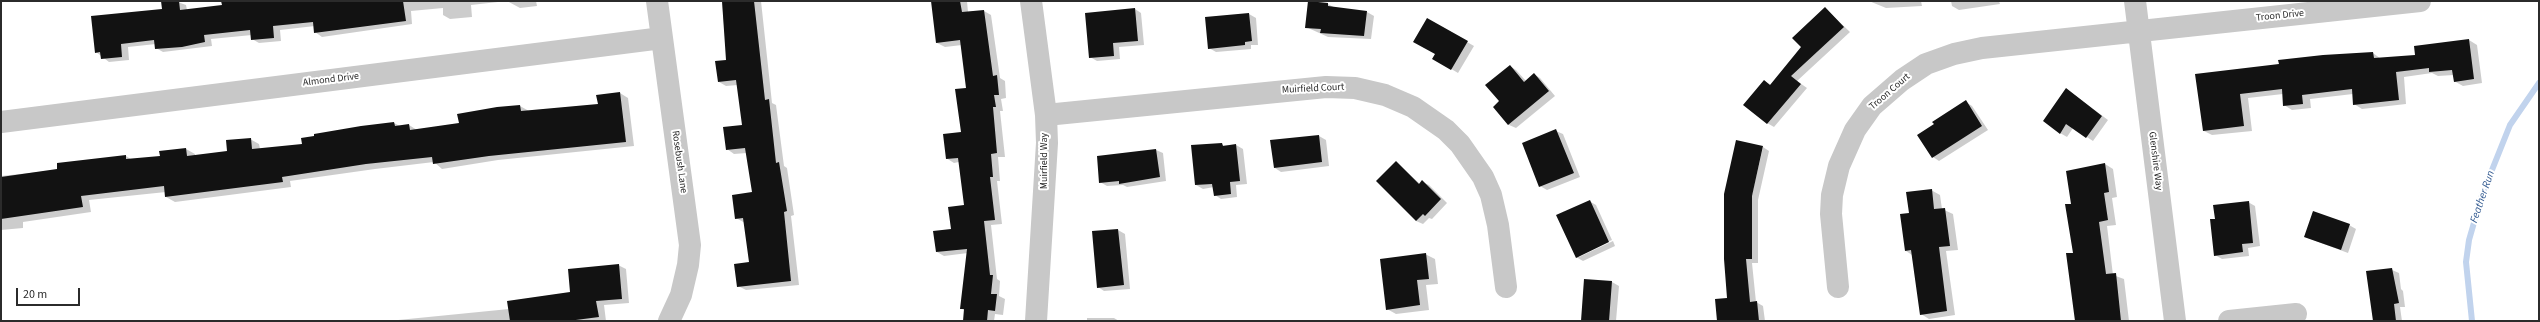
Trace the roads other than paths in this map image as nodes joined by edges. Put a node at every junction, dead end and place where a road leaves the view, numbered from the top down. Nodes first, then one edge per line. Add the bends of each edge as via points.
1 (657, 1) edge
2 (1031, 1) edge
3 (2135, 1) edge
4 (2420, 1) edge
5 (2139, 32) junction
6 (662, 38) junction
7 (1046, 115) junction
8 (1, 122) edge
9 (1506, 287) dead end
10 (1838, 287) dead end
11 (2296, 314) dead end
12 (669, 321) edge
13 (1036, 321) edge
14 (2175, 321) edge
15 (2229, 321) edge

1 - 6 street, Rosebush Lane
2 - 7 street, Muirfield Way
3 - 5 street, Glenshire Way
4 - 5 street, Troon Drive
5 - 10 street, Troon Court via 1963,51 1926,64 1894,86 1866,114 1855,130 1839,166 1832,195 1831,214
5 - 14 street, Glenshire Way
6 - 8 street, Almond Drive
6 - 12 street, Rosebush Lane via 690,245 681,295
7 - 9 street, Muirfield Court via 1326,87 1355,88 1385,95 1418,109 1446,130 1460,144 1483,177 1491,195 1498,224
7 - 13 street, Muirfield Way via 1046,185
11 - 15 street

